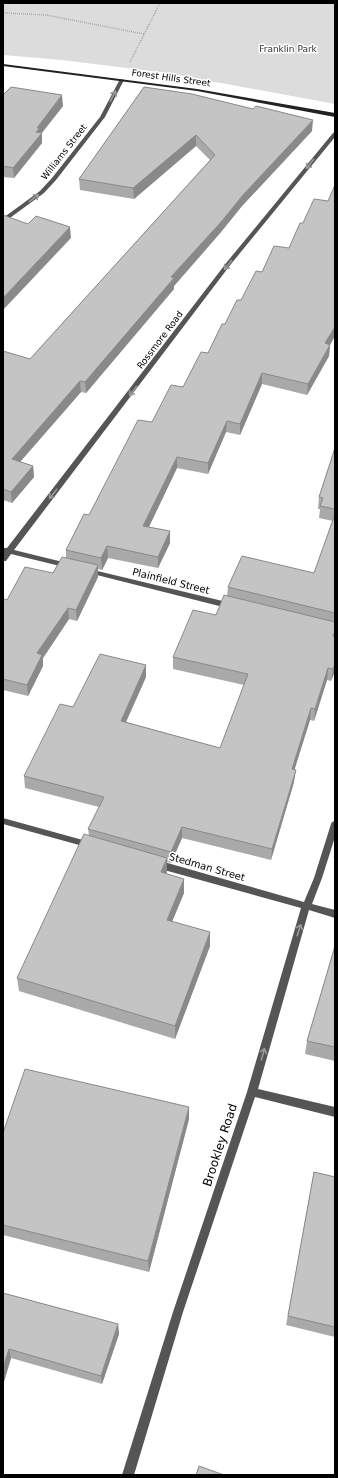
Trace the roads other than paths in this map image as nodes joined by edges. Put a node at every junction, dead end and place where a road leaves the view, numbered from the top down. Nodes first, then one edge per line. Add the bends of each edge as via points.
1 (3, 65) edge
2 (122, 80) junction
3 (335, 115) edge
4 (335, 134) edge
5 (3, 221) edge
6 (6, 551) edge
7 (3, 559) edge
8 (240, 608) edge
9 (3, 821) edge
10 (335, 824) edge
11 (96, 847) edge
12 (149, 862) edge
13 (306, 907) junction
14 (335, 914) edge
15 (252, 1092) junction
16 (335, 1112) edge
17 (128, 1475) edge

1 - 2 street, Forest Hills Street
2 - 3 street, Forest Hills Street via 197,90
5 -> 2 street, Williams Street via 42,192 54,179 102,117
4 -> 6 street, Rossmore Road via 230,263
6 - 7 street, Rossmore Road
6 - 8 street, Plainfield Street
9 - 11 street
10 - 13 street, Brookley Road
12 - 13 street, Stedman Street
13 - 14 street, Stedman Street
15 -> 13 street, Brookley Road
15 - 16 street
15 - 17 street, Brookley Road via 178,1312

